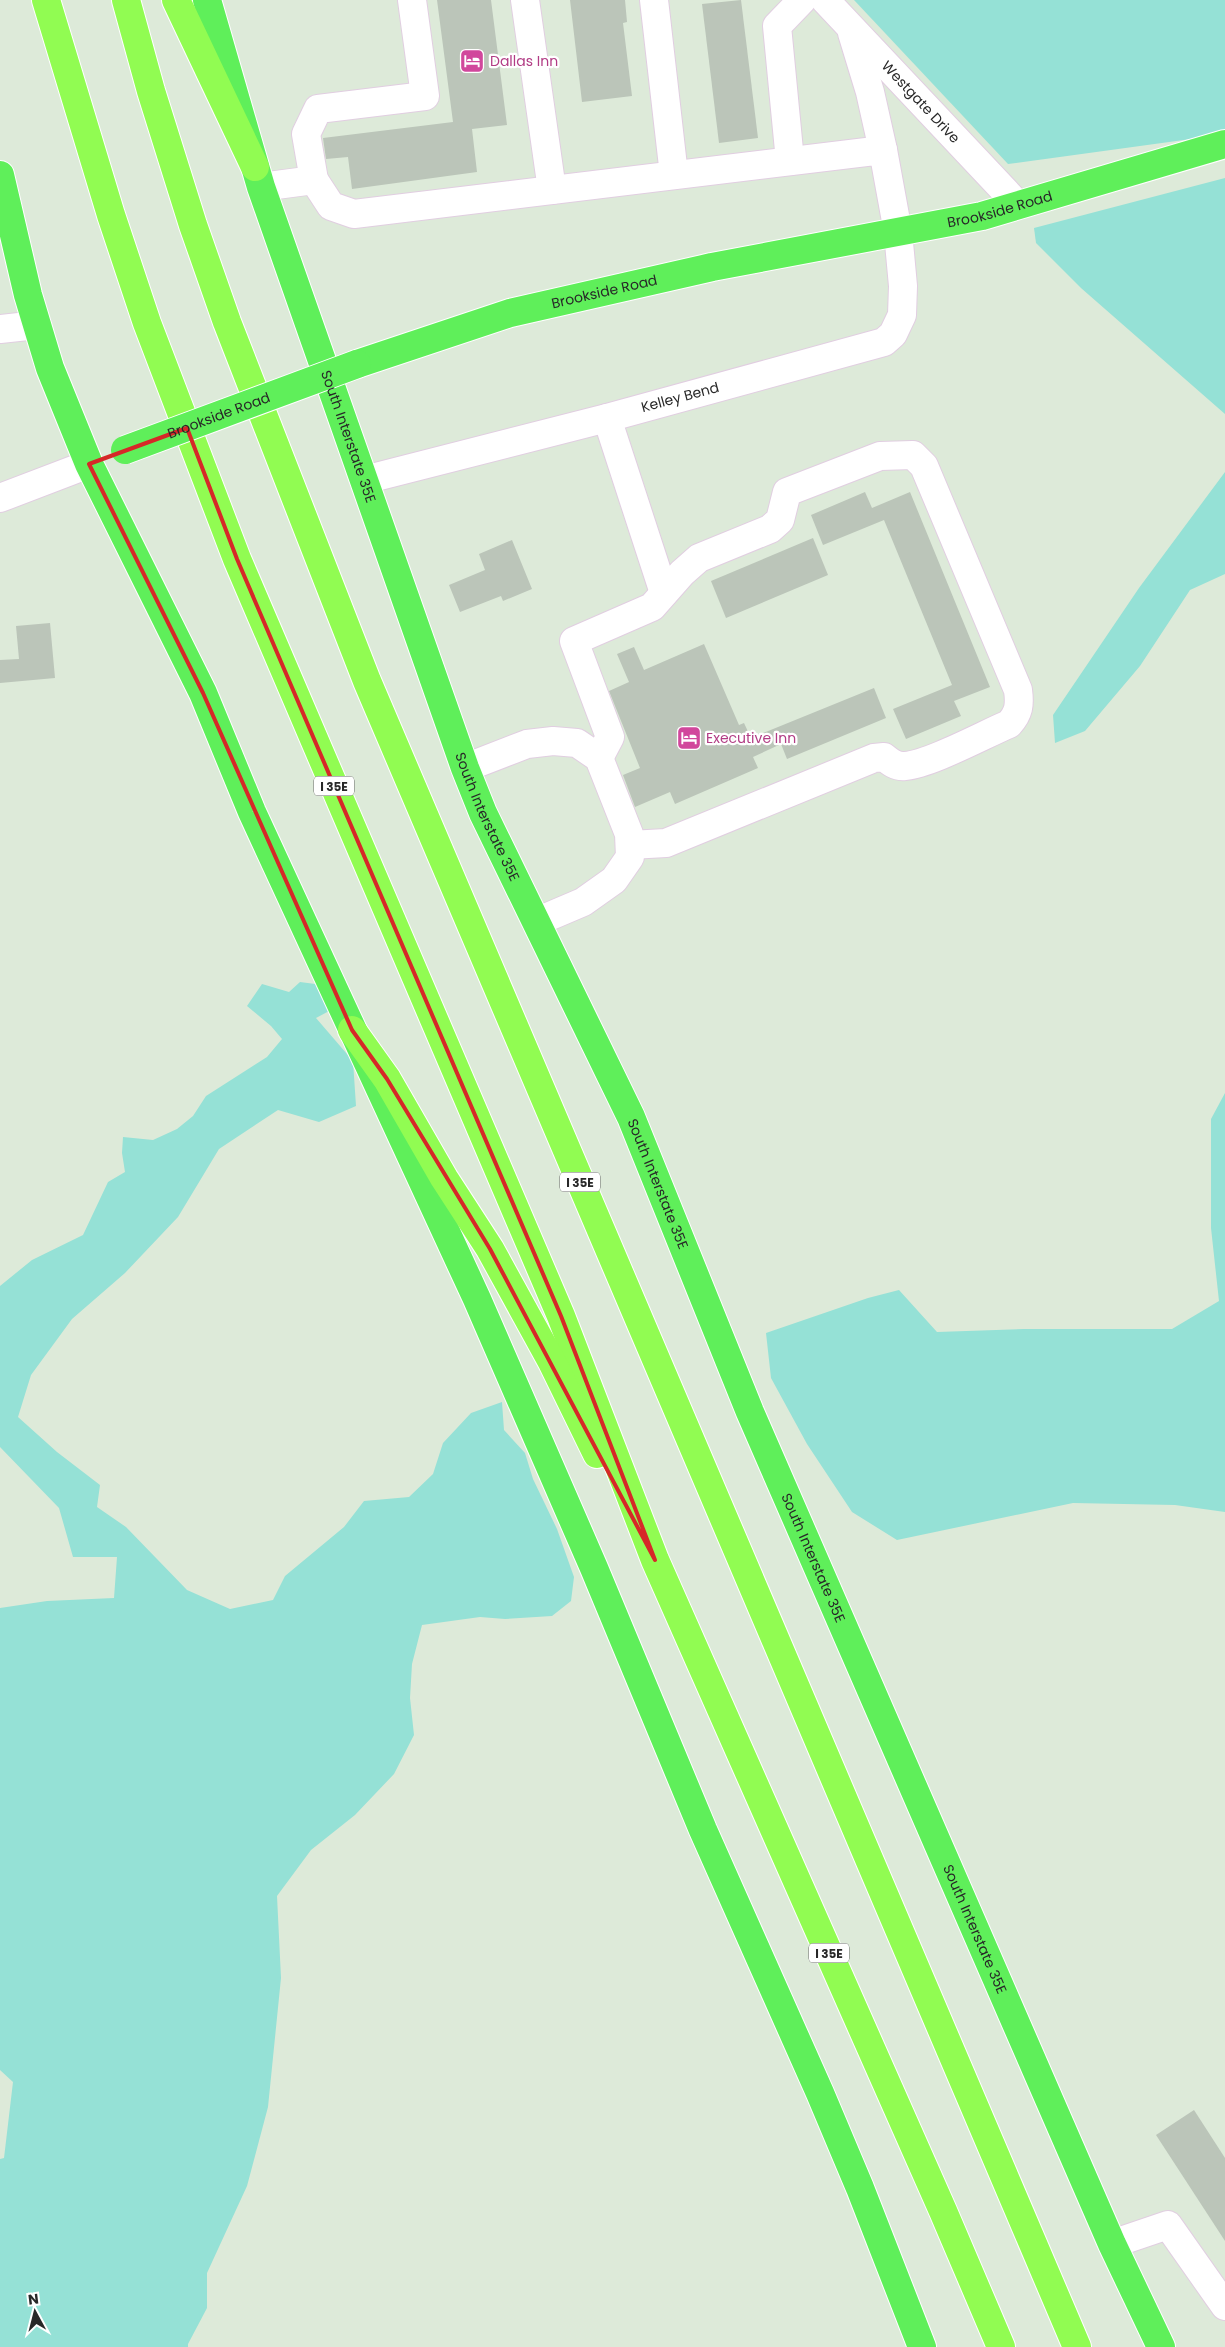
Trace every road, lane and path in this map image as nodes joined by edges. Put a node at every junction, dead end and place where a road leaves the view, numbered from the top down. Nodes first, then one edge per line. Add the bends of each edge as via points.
1 (46, 0) edge
2 (126, 0) edge
3 (176, 0) edge
4 (207, 0) edge
5 (412, 0) edge
6 (525, 0) edge
7 (654, 0) edge
8 (802, 0) edge
9 (825, 0) edge
10 (849, 26) junction
11 (1225, 144) edge
12 (883, 150) junction
13 (790, 161) junction
14 (0, 175) edge
15 (674, 175) junction
16 (258, 177) junction
17 (314, 180) junction
18 (552, 190) junction
19 (1018, 205) junction
20 (898, 232) junction
21 (37, 325) junction
22 (0, 329) edge
23 (607, 418) junction
24 (89, 464) junction
25 (364, 480) junction
26 (0, 498) edge
27 (664, 593) junction
28 (599, 758) junction
29 (465, 768) junction
30 (630, 845) junction
31 (536, 922) junction
32 (352, 1030) junction
33 (655, 1560) junction
34 (1112, 2244) junction
35 (1225, 2306) edge
36 (922, 2347) edge
37 (1001, 2347) edge
38 (1078, 2347) edge
39 (1161, 2347) edge

1 - 33 highway, I 35E via 144,314 236,559 561,1316
2 - 38 highway, I 35E via 151,91 227,322 367,681
3 - 16 highway
4 - 16 main road, South Interstate 35E
5 - 17 street via 425,96 318,109 306,134
6 - 18 street
7 - 15 street
8 - 13 street via 777,26
9 - 10 street, Westgate Drive
10 - 12 street, Kelley Bend via 870,92
10 - 19 street, Westgate Drive
11 - 19 main road, Brookside Road
12 - 13 street
12 - 20 street, Kelley Bend
13 - 15 street
14 - 21 main road
15 - 18 street
16 - 17 street
16 - 25 main road, South Interstate 35E
17 - 18 street via 330,206 354,214
19 - 20 main road, Brookside Road via 982,216
20 - 23 street, Kelley Bend via 902,315 893,334 884,342
20 - 24 main road, Brookside Road, bridge via 712,267 510,313 357,364
21 - 22 street
21 - 24 main road via 50,368
23 - 25 street, Kelley Bend
23 - 27 street
24 - 26 street, Brookside Road
24 - 32 main road via 203,693 252,812
25 - 29 main road, South Interstate 35E
27 - 28 street via 652,607 574,641 610,737
27 - 30 street via 699,558 770,529 780,520 787,492 880,456 913,455 924,466 933,484 1018,690 1020,704 1017,715 1009,724 922,762 904,766 894,765 884,757 874,758 666,843
28 - 29 street via 577,743 553,741 527,744
28 - 30 street via 620,808
29 - 31 main road, South Interstate 35E
30 - 31 street via 630,857 614,880 583,902
31 - 34 main road, South Interstate 35E via 631,1117 754,1420
32 - 33 highway via 387,1079 444,1178 490,1249
32 - 36 main road via 478,1299 703,1830 820,2093
33 - 37 highway, I 35E
34 - 35 street via 1168,2225
34 - 39 main road, South Interstate 35E

